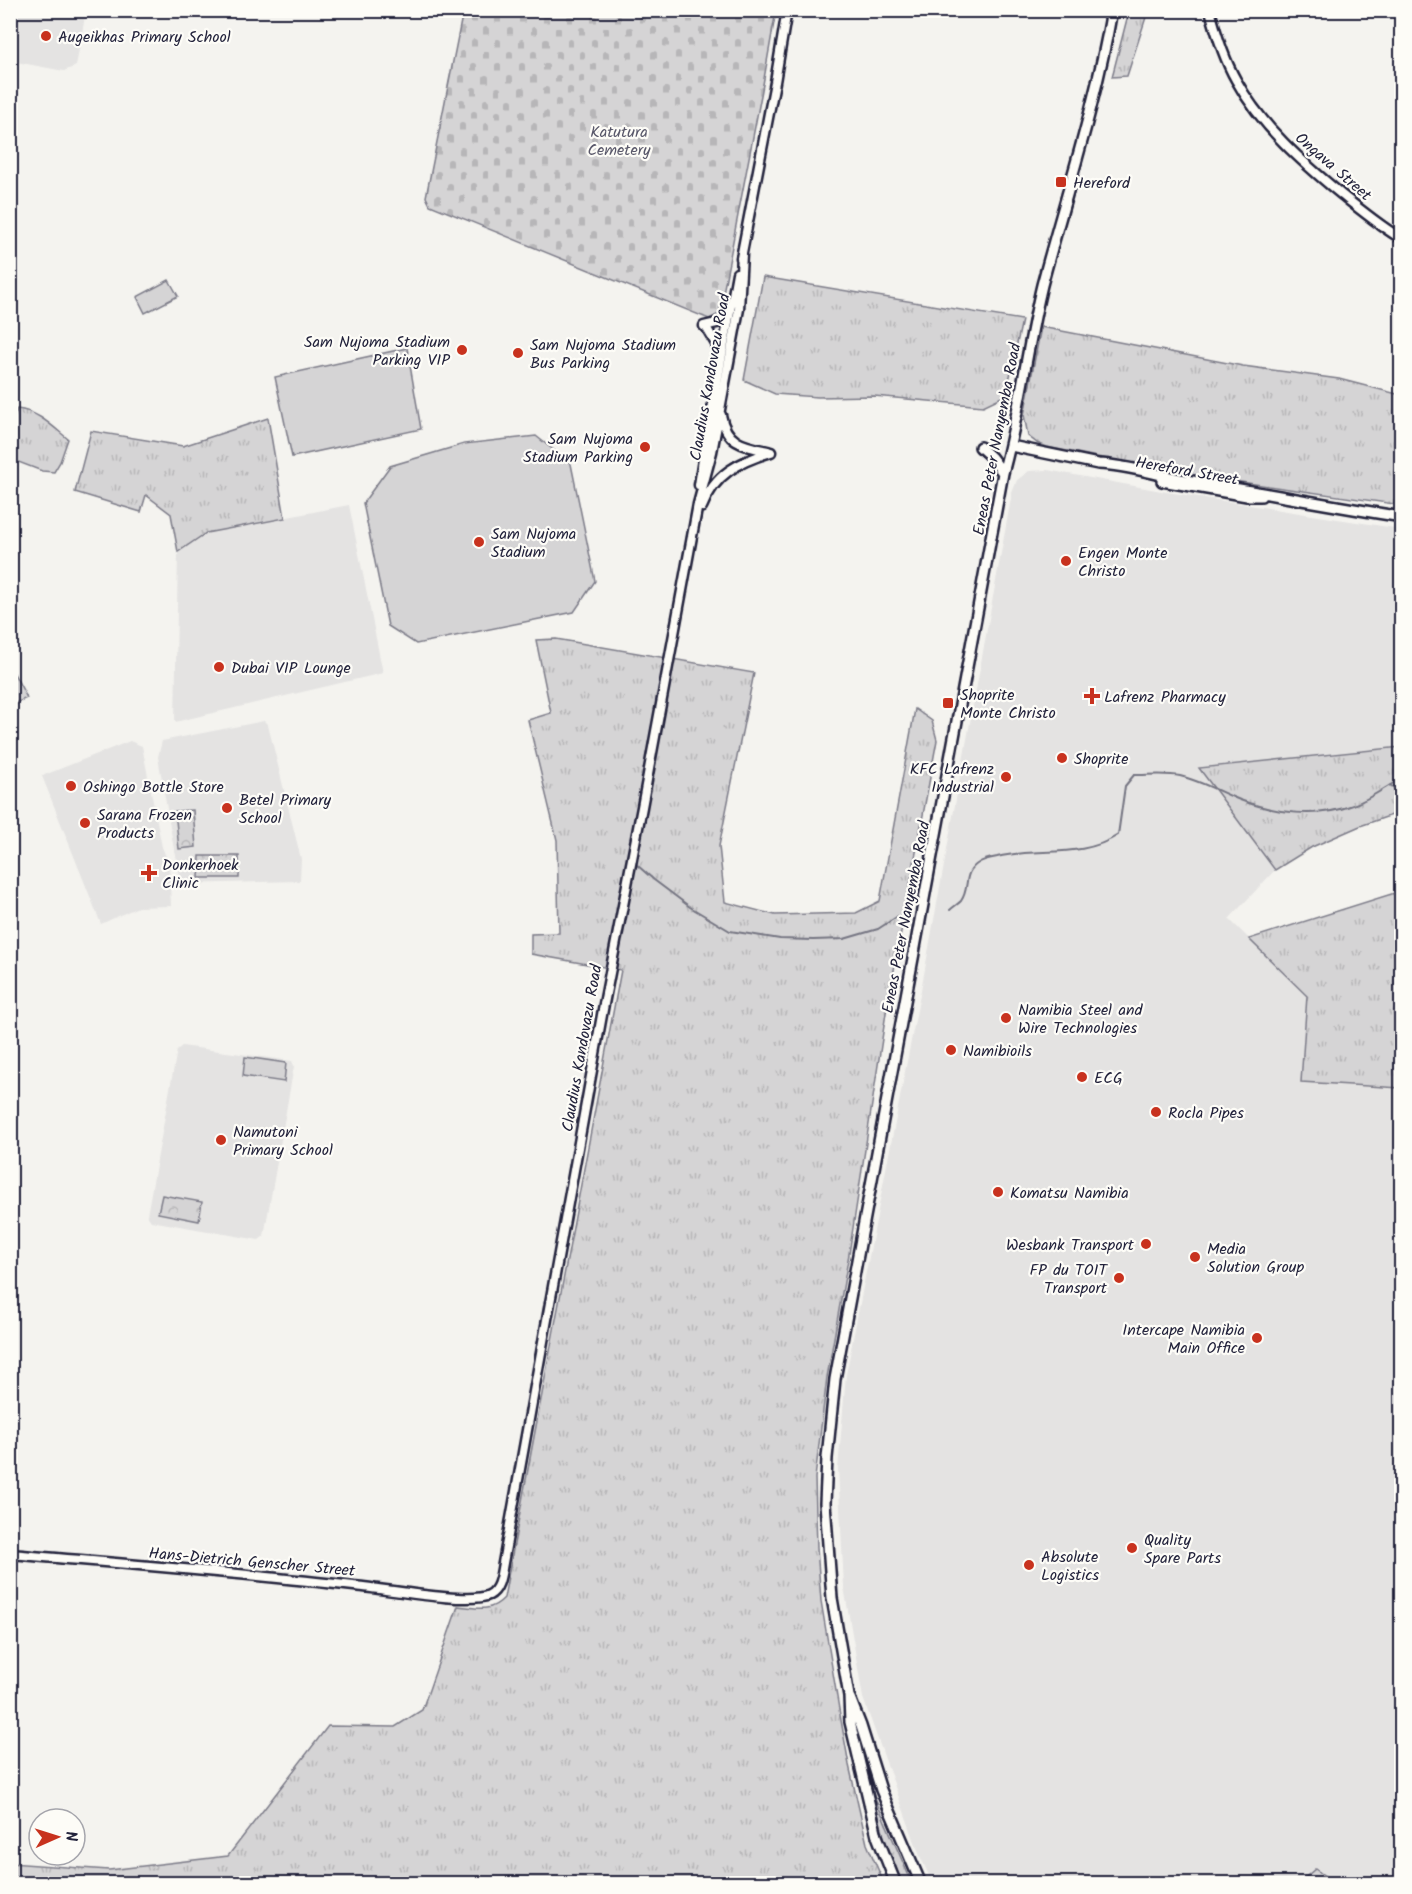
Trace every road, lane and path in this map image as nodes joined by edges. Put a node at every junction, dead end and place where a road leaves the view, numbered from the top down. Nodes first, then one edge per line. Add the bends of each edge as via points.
1 (787, 10) edge
2 (1112, 10) edge
3 (1210, 10) edge
4 (1401, 239) edge
5 (742, 254) junction
6 (730, 307) junction
7 (720, 362) junction
8 (720, 409) junction
9 (1011, 446) junction
10 (980, 447) dead end
11 (1003, 474) junction
12 (698, 504) junction
13 (1401, 517) edge
14 (694, 529) junction
15 (10, 1554) edge
16 (490, 1595) joint
17 (849, 1696) junction
18 (896, 1884) edge
19 (921, 1884) edge

1 - 5 street, Claudius Kandovazu Road
2 - 9 main road, Eneas Peter Nanyemba Road via 1095,91 1042,287
3 - 4 street, Ongava Street via 1235,79 1271,129 1317,175
5 - 6 street, Claudius Kandovazu Road
5 - 8 street, Claudius Kandovazu Road via 739,309
6 - 7 street, Claudius Kandovazu Road
6 - 7 street via 721,322 705,326 716,344
7 - 12 street, Claudius Kandovazu Road
8 - 12 street, Claudius Kandovazu Road
8 - 14 street via 726,430 736,442 771,452 747,459 724,474 704,502
9 - 11 main road, Eneas Peter Nanyemba Road
9 - 13 main road, Hereford Street via 1176,484
10 - 11 main road
11 - 17 main road, Eneas Peter Nanyemba Road via 834,1389 825,1484 827,1548
12 - 14 street, Claudius Kandovazu Road
14 - 16 street, Claudius Kandovazu Road via 503,1563 495,1591
15 - 16 street, Hans-Dietrich Genscher Street via 466,1599
17 - 18 main road, Eneas Peter Nanyemba Road via 850,1722 877,1836
17 - 19 main road, Eneas Peter Nanyemba Road via 881,1790

